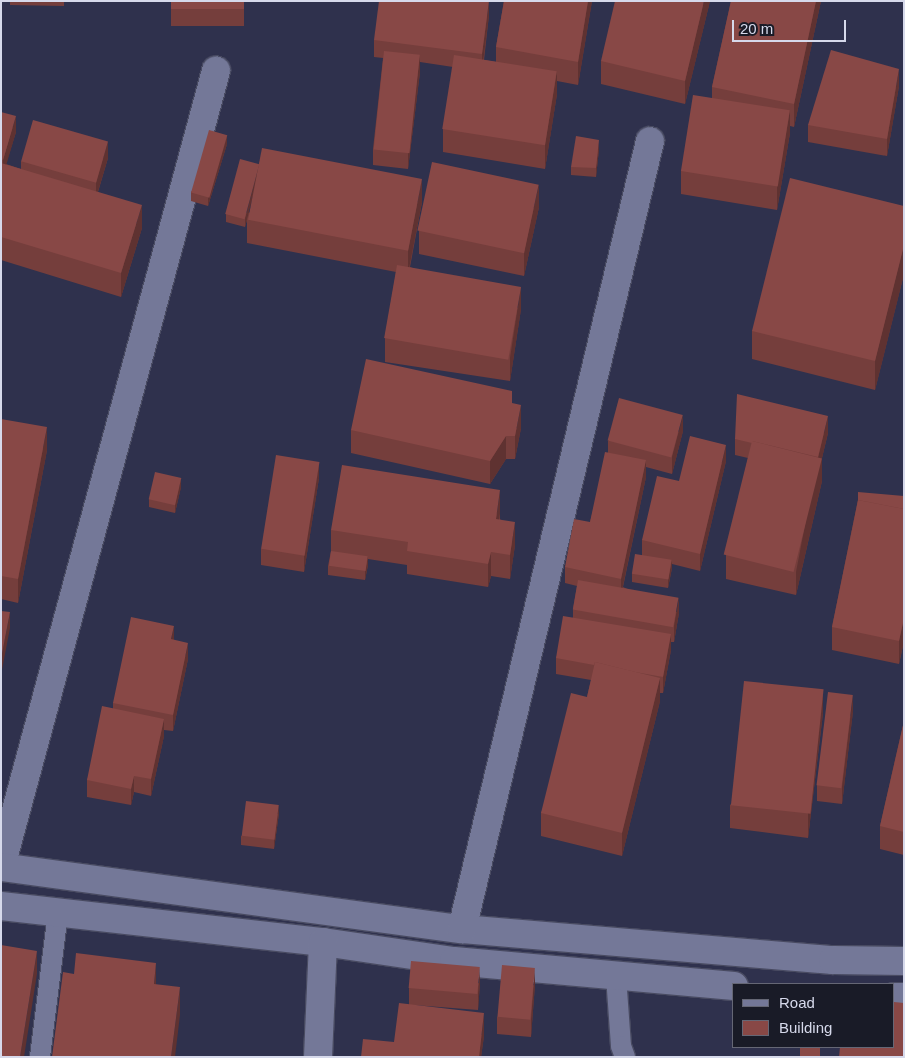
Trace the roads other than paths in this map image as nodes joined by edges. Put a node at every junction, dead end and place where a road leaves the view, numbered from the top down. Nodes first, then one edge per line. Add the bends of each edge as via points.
1 (216, 71) dead end
2 (650, 141) dead end
3 (1, 866) edge
4 (1, 906) edge
5 (58, 912) junction
6 (462, 929) junction
7 (323, 942) junction
8 (904, 961) edge
9 (616, 976) junction
10 (732, 986) edge
11 (40, 1057) edge
12 (318, 1057) edge
13 (625, 1057) edge

1 - 3 street
2 - 6 street
3 - 6 street
4 - 5 street
5 - 7 street
5 - 11 lane
6 - 8 street via 832,960
7 - 9 street via 454,962
7 - 12 street
9 - 10 street
9 - 13 lane via 621,1046

